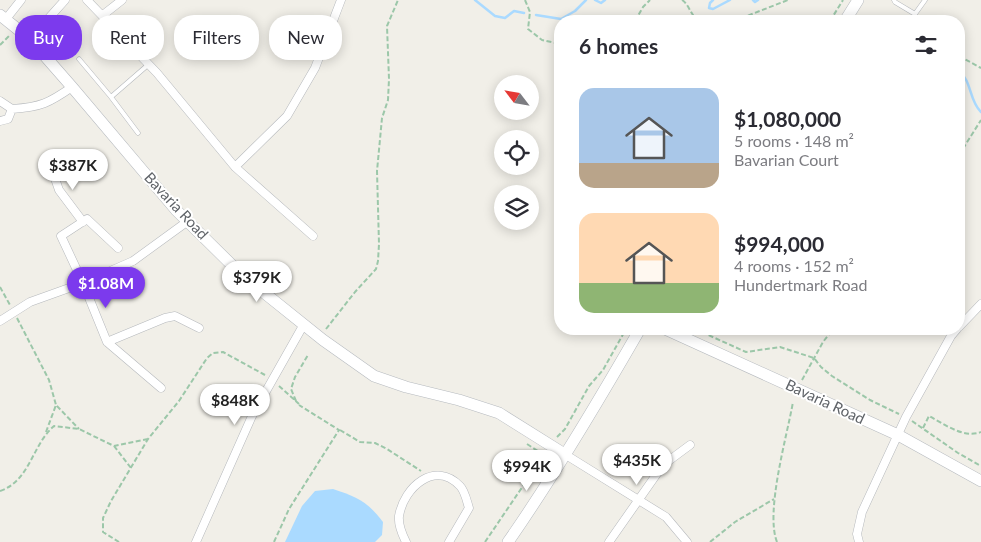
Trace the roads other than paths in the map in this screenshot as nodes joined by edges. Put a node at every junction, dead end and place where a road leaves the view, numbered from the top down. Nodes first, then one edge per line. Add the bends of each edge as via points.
1 (21, 0) edge
2 (65, 0) edge
3 (87, 0) edge
4 (122, 0) edge
5 (341, 0) edge
6 (858, 0) edge
7 (894, 0) edge
8 (925, 0) edge
9 (52, 15) edge
10 (103, 15) edge
11 (105, 15) edge
12 (849, 15) edge
13 (3, 17) edge
14 (15, 27) edge
15 (48, 60) edge
16 (80, 60) edge
17 (145, 60) edge
18 (149, 64) junction
19 (72, 87) junction
20 (111, 97) junction
21 (0, 101) edge
22 (12, 109) junction
23 (0, 121) edge
24 (138, 133) dead end
25 (50, 167) dead end
26 (235, 167) junction
27 (188, 221) junction
28 (83, 222) junction
29 (313, 236) dead end
30 (118, 248) dead end
31 (83, 283) junction
32 (981, 304) edge
33 (0, 321) edge
34 (965, 321) edge
35 (304, 324) junction
36 (199, 328) dead end
37 (636, 335) edge
38 (678, 335) edge
39 (952, 335) edge
40 (107, 342) junction
41 (162, 388) dead end
42 (898, 435) junction
43 (690, 445) dead end
44 (566, 455) junction
45 (981, 481) edge
46 (638, 500) junction
47 (196, 542) edge
48 (406, 542) edge
49 (449, 542) edge
50 (508, 542) edge
51 (609, 542) edge
52 (687, 542) edge
53 (859, 542) edge

1 - 13 street
2 - 9 street
3 - 10 street
4 - 11 street
5 - 26 street via 315,68 287,116
6 - 12 street
7 - 8 lane via 915,14
13 - 14 street, Bavaria Road
15 - 19 street, Bavaria Road
16 - 20 lane
17 - 18 street
18 - 20 lane
18 - 26 street
19 - 22 street via 53,101 35,108
19 - 27 street, Bavaria Road
20 - 24 lane
21 - 22 street
22 - 23 street via 8,119
25 - 28 street via 59,190
26 - 29 street
27 - 31 street via 134,261
27 - 35 street, Bavaria Road via 242,275
28 - 30 street via 91,221
28 - 31 street via 61,236
31 - 33 street via 30,302
31 - 40 street
32 - 34 street
35 - 44 street, Bavaria Road via 374,376 499,413
35 - 47 street via 252,416
36 - 40 street via 176,316
37 - 44 street
38 - 42 street, Bavaria Road
39 - 42 street
40 - 41 street
42 - 45 street, Bavaria Road
42 - 53 street via 862,512 857,534
43 - 46 street via 663,465
44 - 46 street
44 - 50 street
46 - 51 street
46 - 52 street via 666,517
48 - 49 street via 400,530 399,516 414,485 427,476 447,477 461,487 469,508

